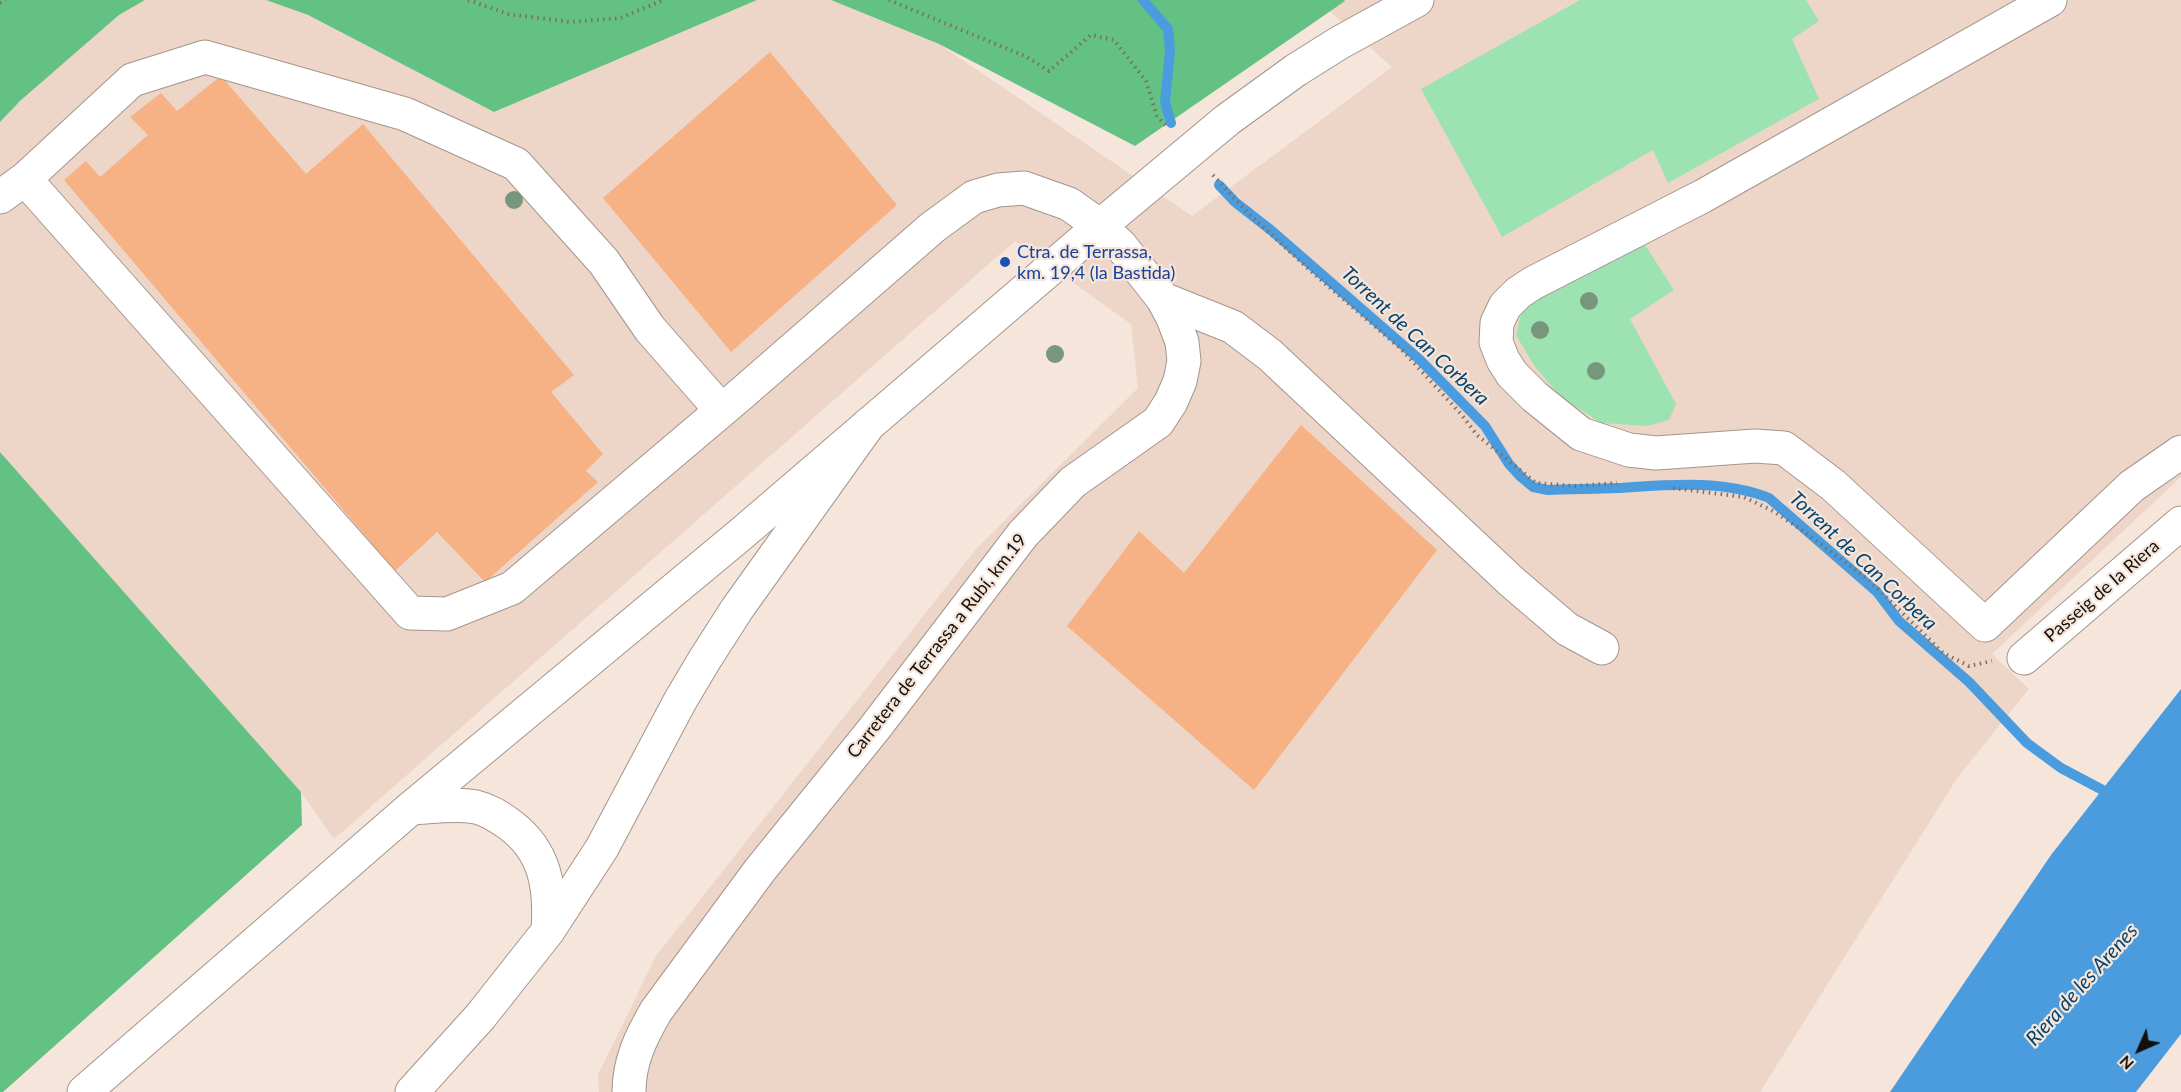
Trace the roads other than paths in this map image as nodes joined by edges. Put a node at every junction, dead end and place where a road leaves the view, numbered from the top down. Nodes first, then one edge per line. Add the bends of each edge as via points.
1 (1417, 0) edge
2 (2050, 0) edge
3 (13, 188) edge
4 (1100, 226) junction
5 (1163, 299) junction
6 (721, 410) junction
7 (869, 424) junction
8 (2181, 452) edge
9 (2181, 523) edge
10 (1602, 648) dead end
11 (2024, 658) road end
12 (411, 808) junction
13 (548, 931) junction
14 (84, 1092) edge
15 (412, 1092) edge
16 (630, 1092) edge

1 - 4 main road via 1287,76 1227,120
2 - 8 main road via 1713,190 1525,288 1505,306 1497,324 1496,342 1512,374 1581,434 1629,450 1656,453 1755,446 1784,448 1833,484 1985,625 2132,486
3 - 6 main road via 132,80 205,57 405,114 516,164 604,262 650,329
3 - 6 main road, Carretera de Terrassa a Rubí, km.19 via 410,614 447,614 512,588
4 - 5 main road, Carretera de Terrassa a Rubí, km.19
4 - 6 main road, Carretera de Terrassa a Rubí, km.19 via 1069,204 1024,188 974,197 933,227
4 - 7 main road
5 - 10 main road via 1233,327 1270,355 1512,582 1567,629
5 - 16 main road, Carretera de Terrassa a Rubí, km.19 via 1182,342 1184,361 1167,409 1158,422 1073,482 1023,534 760,870 657,1011 633,1058
7 - 12 main road
7 - 13 main road via 736,609 680,701 602,848
9 - 11 main road, Passeig de la Riera
12 - 13 main road via 475,807 494,814 524,836 542,863
12 - 14 main road
13 - 15 main road via 480,1017

